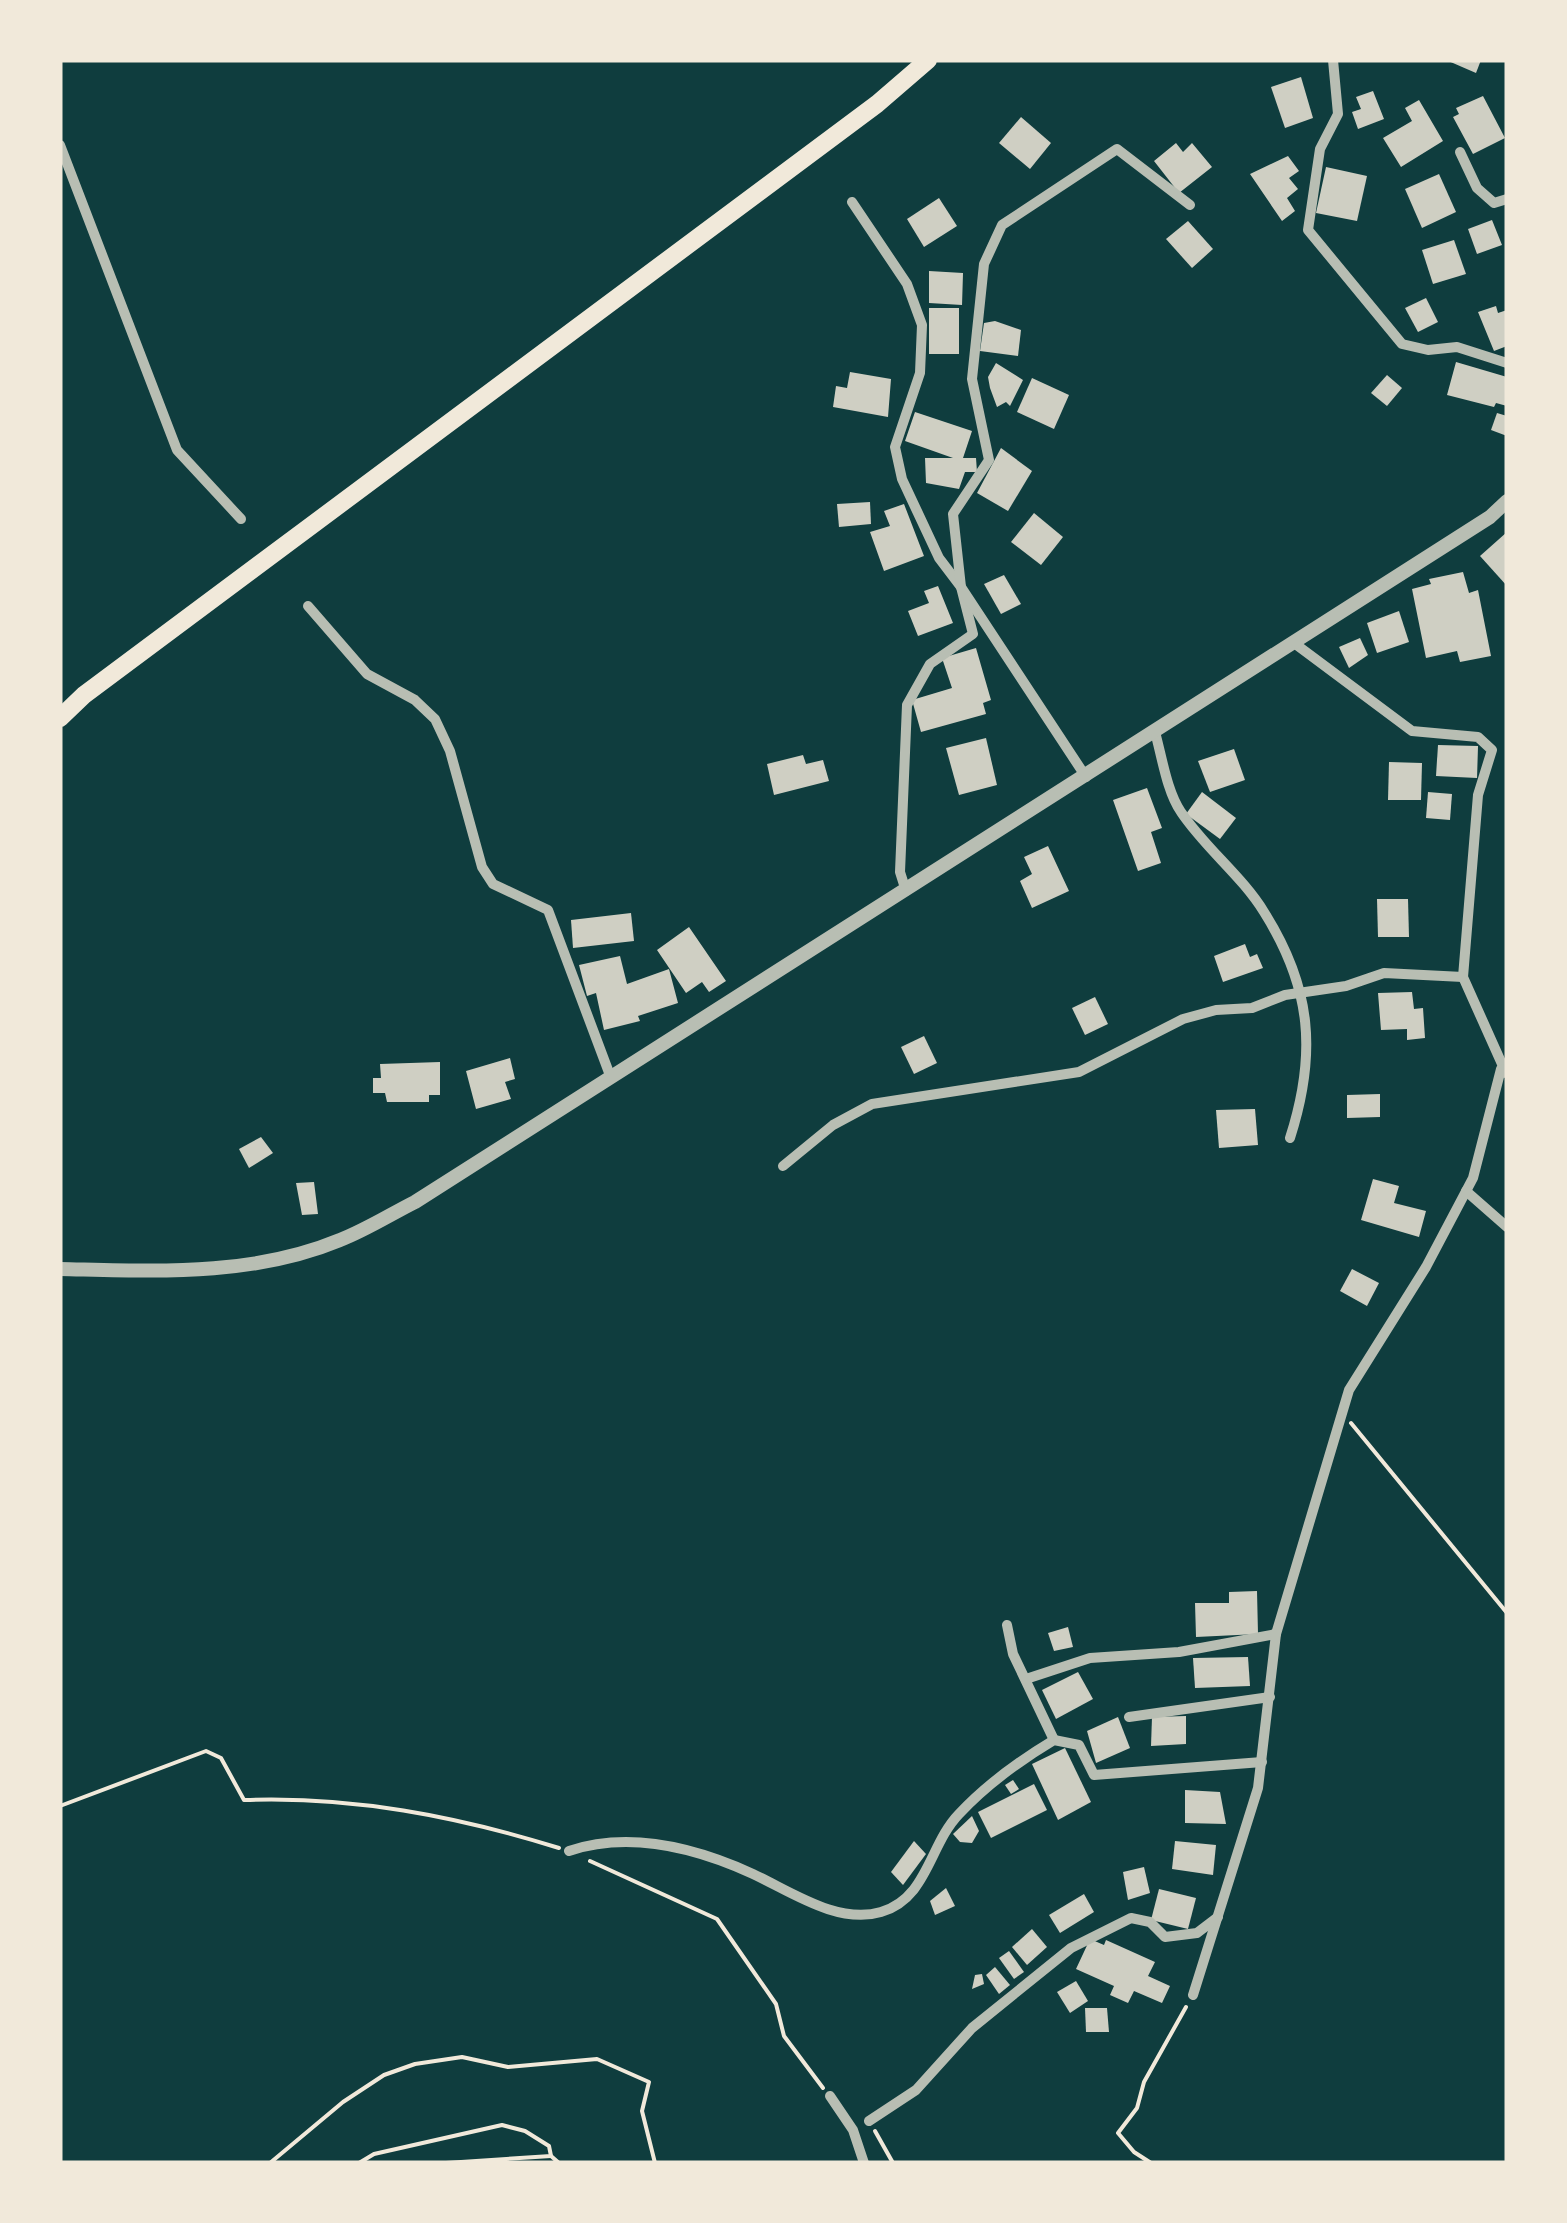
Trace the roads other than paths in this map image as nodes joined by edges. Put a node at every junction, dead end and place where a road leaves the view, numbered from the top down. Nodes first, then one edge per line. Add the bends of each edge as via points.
1 (928, 60) edge
2 (1333, 60) edge
3 (60, 144) edge
4 (1460, 152) dead end
5 (1507, 199) edge
6 (852, 202) dead end
7 (1190, 205) dead end
8 (1507, 363) edge
9 (1507, 501) edge
10 (241, 519) dead end
11 (962, 587) junction
12 (308, 606) dead end
13 (1294, 643) junction
14 (60, 718) edge
15 (1155, 732) junction
16 (1086, 777) junction
17 (906, 891) junction
18 (1463, 976) junction
19 (1303, 994) junction
20 (1504, 1071) edge
21 (611, 1078) junction
22 (1290, 1138) dead end
23 (784, 1166) dead end
24 (1466, 1191) junction
25 (1507, 1227) edge
26 (60, 1269) edge
27 (1008, 1625) dead end
28 (1276, 1634) junction
29 (1026, 1679) junction
30 (1270, 1697) junction
31 (1129, 1718) dead end
32 (1054, 1740) junction
33 (1262, 1762) junction
34 (569, 1851) road end
35 (1221, 1915) junction
36 (1192, 1995) road end
37 (830, 2096) road end
38 (869, 2120) road end
39 (864, 2163) edge

1 - 14 main road
2 - 8 street via 1338,114 1320,149 1308,230 1402,344 1457,347
3 - 10 street via 177,450
4 - 5 street via 1476,188 1494,203
6 - 11 street via 907,284 922,325 920,372 895,447 902,479 939,558
7 - 11 street via 1117,148 1002,224 984,264 972,379 989,460 953,514
9 - 13 street
11 - 16 street
11 - 17 street via 973,634 930,664 908,705 900,872
12 - 21 street via 367,674 415,700 435,720 482,866 493,884 548,910
13 - 15 street
13 - 18 street via 1412,731 1478,737 1492,750 1478,794
15 - 16 street
15 - 19 street via 1178,809 1264,912
16 - 17 street
17 - 21 street
18 - 19 street via 1384,973
18 - 20 street
19 - 22 street via 1310,1051
19 - 23 street via 1183,1019 1078,1072 872,1104 833,1125
20 - 24 street
21 - 26 street via 415,1202 340,1240 268,1262 178,1272
24 - 25 street
24 - 28 street via 1349,1390
27 - 29 street
28 - 29 street via 1179,1652 1090,1658
28 - 30 street
29 - 32 street
30 - 31 street
30 - 33 street
32 - 33 street via 1079,1745 1094,1775
32 - 34 street via 990,1784 944,1832 930,1870 880,1912 846,1914 672,1848 631,1841
33 - 35 street
35 - 36 street
35 - 38 street via 1197,1934 1166,1937 1150,1922 1131,1918 1071,1948 972,2028 916,2090
37 - 39 street via 854,2130

